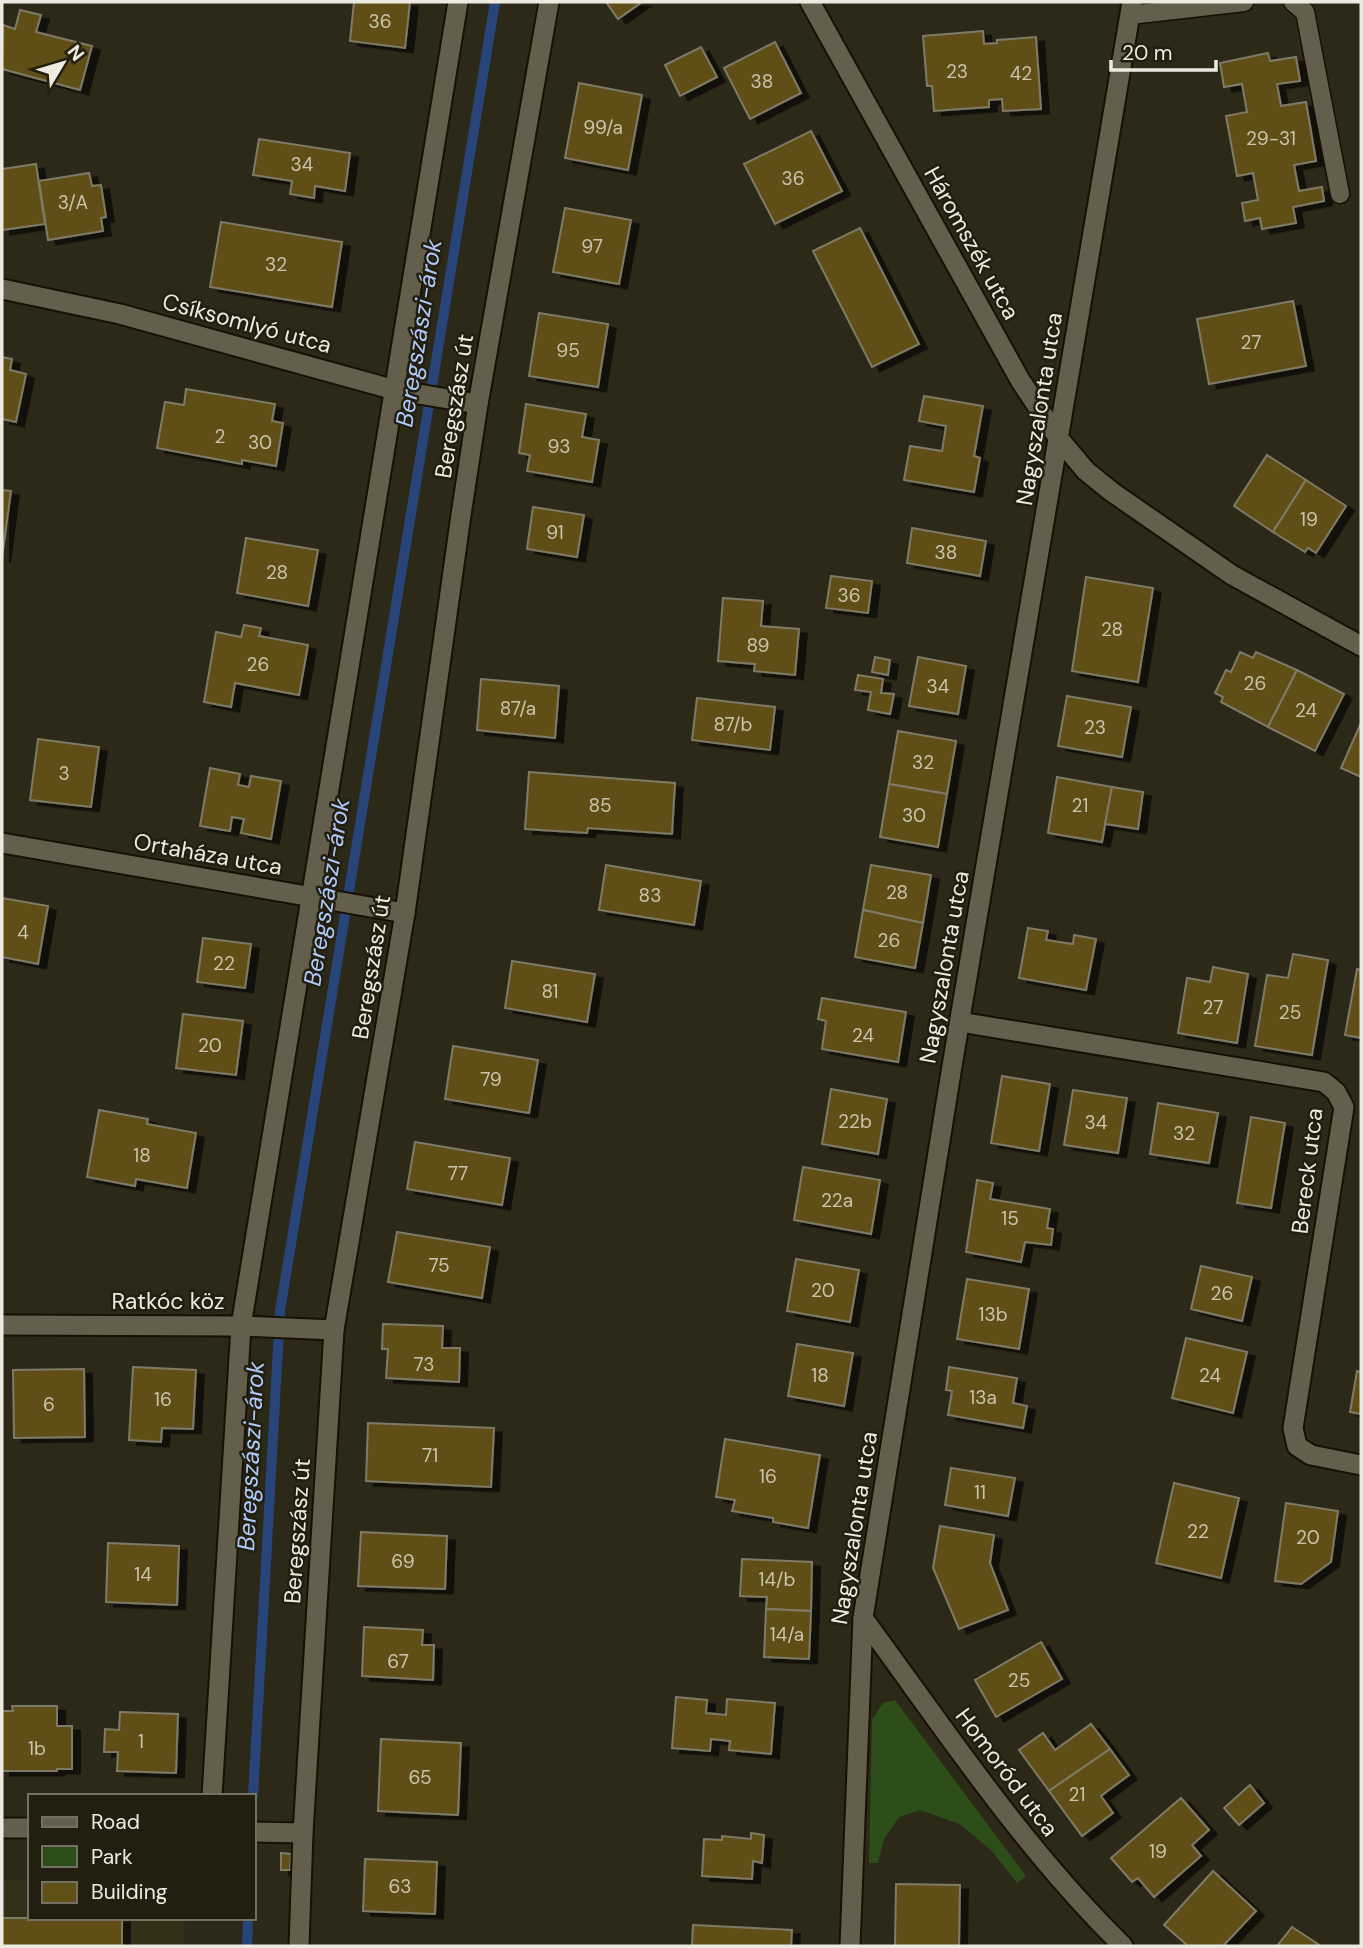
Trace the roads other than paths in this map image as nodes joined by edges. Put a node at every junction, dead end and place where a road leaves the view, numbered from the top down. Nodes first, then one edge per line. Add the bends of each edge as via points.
1 (458, 2) edge
2 (549, 2) edge
3 (810, 2) edge
4 (1244, 2) edge
5 (1293, 2) edge
6 (1131, 8) edge
7 (1340, 194) dead end
8 (2, 289) edge
9 (404, 391) junction
10 (478, 404) junction
11 (1059, 439) junction
12 (1361, 646) edge
13 (2, 843) edge
14 (321, 898) junction
15 (405, 913) junction
16 (960, 1021) junction
17 (2, 1325) edge
18 (241, 1326) junction
19 (334, 1330) junction
20 (1361, 1465) edge
21 (863, 1618) junction
22 (212, 1794) edge
23 (2, 1828) edge
24 (28, 1828) edge
25 (256, 1832) edge
26 (303, 1833) junction
27 (299, 1946) edge
28 (850, 1946) edge
29 (1123, 1946) edge

1 - 9 street
2 - 10 street, Beregszász út
3 - 11 street, Háromszék utca via 988,324
4 - 6 lane
5 - 7 lane via 1305,12
6 - 11 street, Nagyszalonta utca
8 - 9 street, Csíksomlyó utca via 120,314
9 - 10 street, Csíksomlyó utca
9 - 14 street
10 - 15 street, Beregszász út
11 - 12 street, Háromszék utca via 1086,471 1182,541 1232,575
11 - 16 street, Nagyszalonta utca
13 - 14 street, Ortaháza utca
14 - 15 street, Ortaháza utca
14 - 18 street
15 - 19 street, Beregszász út
16 - 20 street, Bereck utca via 1324,1082 1336,1092 1344,1107 1293,1428 1297,1446 1311,1455
16 - 21 street, Nagyszalonta utca
17 - 18 street, Ratkóc köz
18 - 19 street, Ratkóc köz
18 - 22 street
19 - 26 street, Beregszász út
21 - 28 street, Nagyszalonta utca
21 - 29 street, Homoród utca via 1022,1835
23 - 24 street
25 - 26 street
26 - 27 street, Beregszász út

